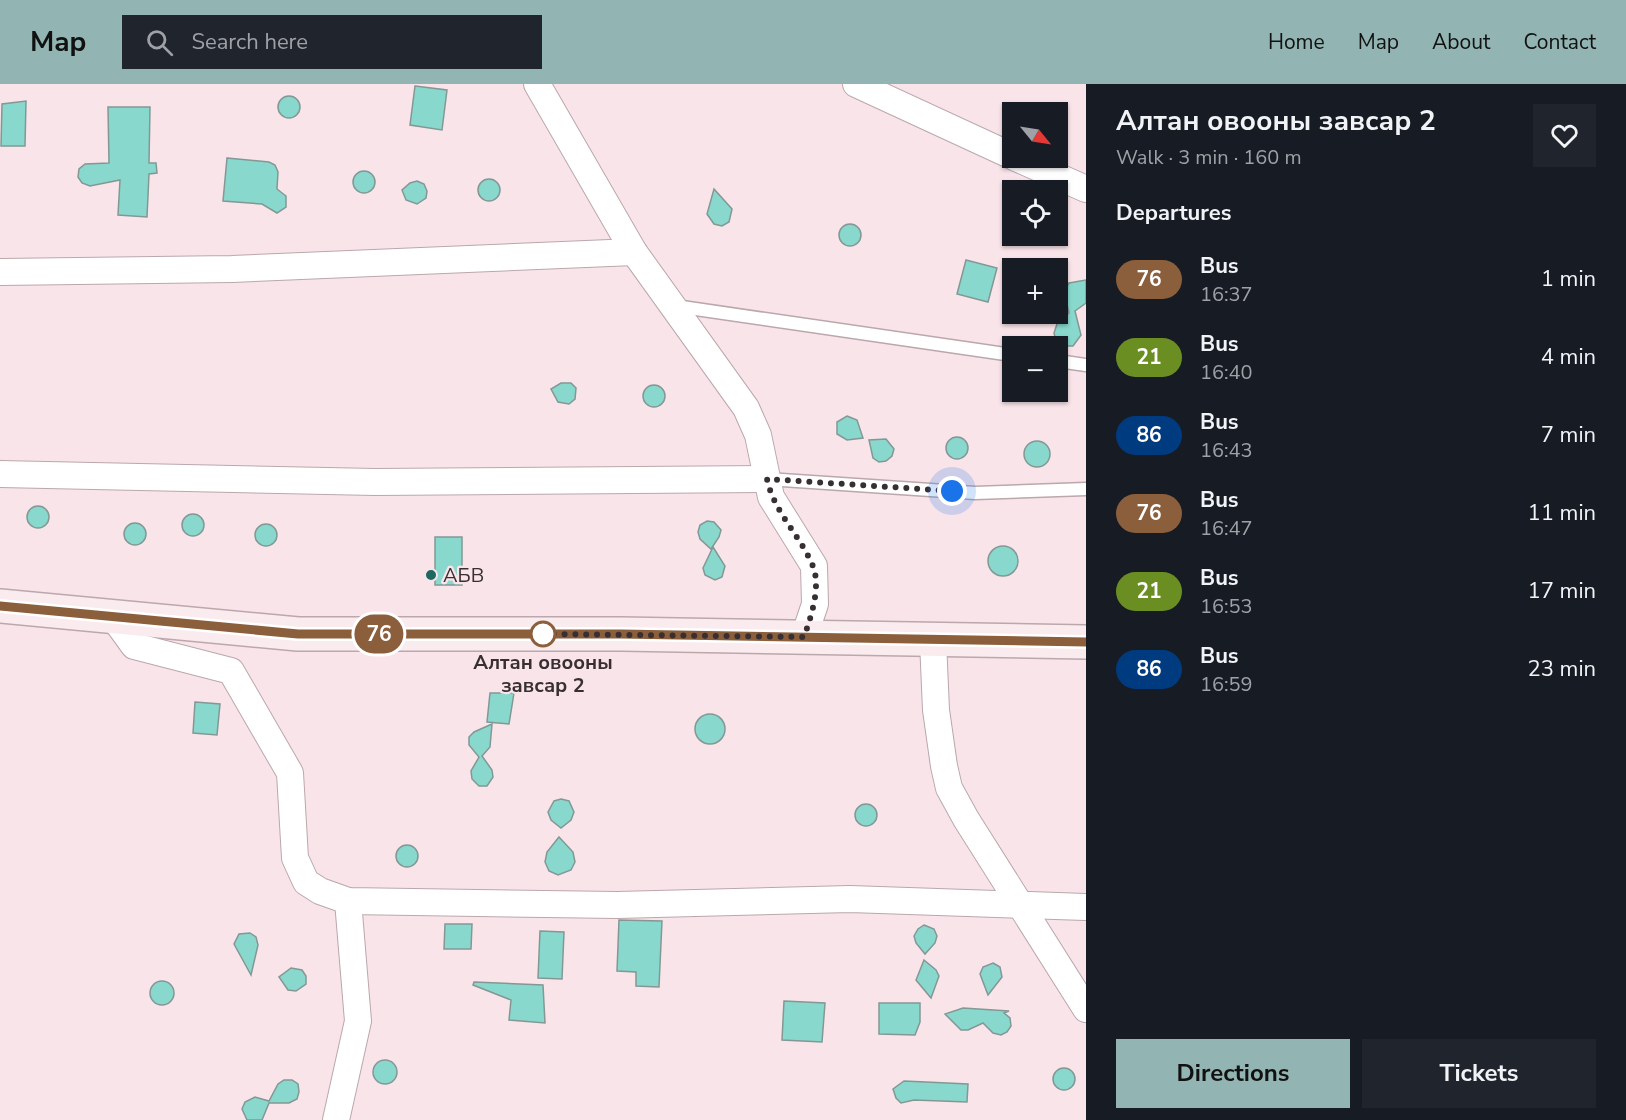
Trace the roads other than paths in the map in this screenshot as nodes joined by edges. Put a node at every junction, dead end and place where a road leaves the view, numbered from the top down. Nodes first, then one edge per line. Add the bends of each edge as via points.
1 (537, 84) edge
2 (856, 84) edge
3 (1002, 151) edge
4 (1039, 168) edge
5 (1086, 189) edge
6 (634, 252) junction
7 (0, 272) edge
8 (673, 306) junction
9 (1002, 354) edge
10 (1068, 362) edge
11 (1086, 365) edge
12 (0, 474) edge
13 (767, 479) junction
14 (1086, 489) edge
15 (0, 606) edge
16 (113, 617) junction
17 (804, 637) junction
18 (933, 641) junction
19 (1086, 642) edge
20 (348, 901) junction
21 (1023, 907) junction
22 (1086, 907) edge
23 (1086, 1009) edge
24 (336, 1120) edge

1 - 6 street
2 - 3 street
4 - 5 street
6 - 7 street via 231,269
6 - 8 street
8 - 9 lane
8 - 13 street via 746,408 758,435
10 - 11 lane
12 - 13 street via 375,482
13 - 14 lane via 975,493
13 - 17 street via 771,497 814,566 815,604
15 - 16 main road
16 - 17 main road via 298,634
16 - 20 street via 134,646 231,671 290,772 295,858 306,882
17 - 18 main road
18 - 19 main road
18 - 21 street via 936,710 950,788
20 - 21 street via 617,905 850,899
20 - 24 street via 358,1021
21 - 22 street
21 - 23 street

